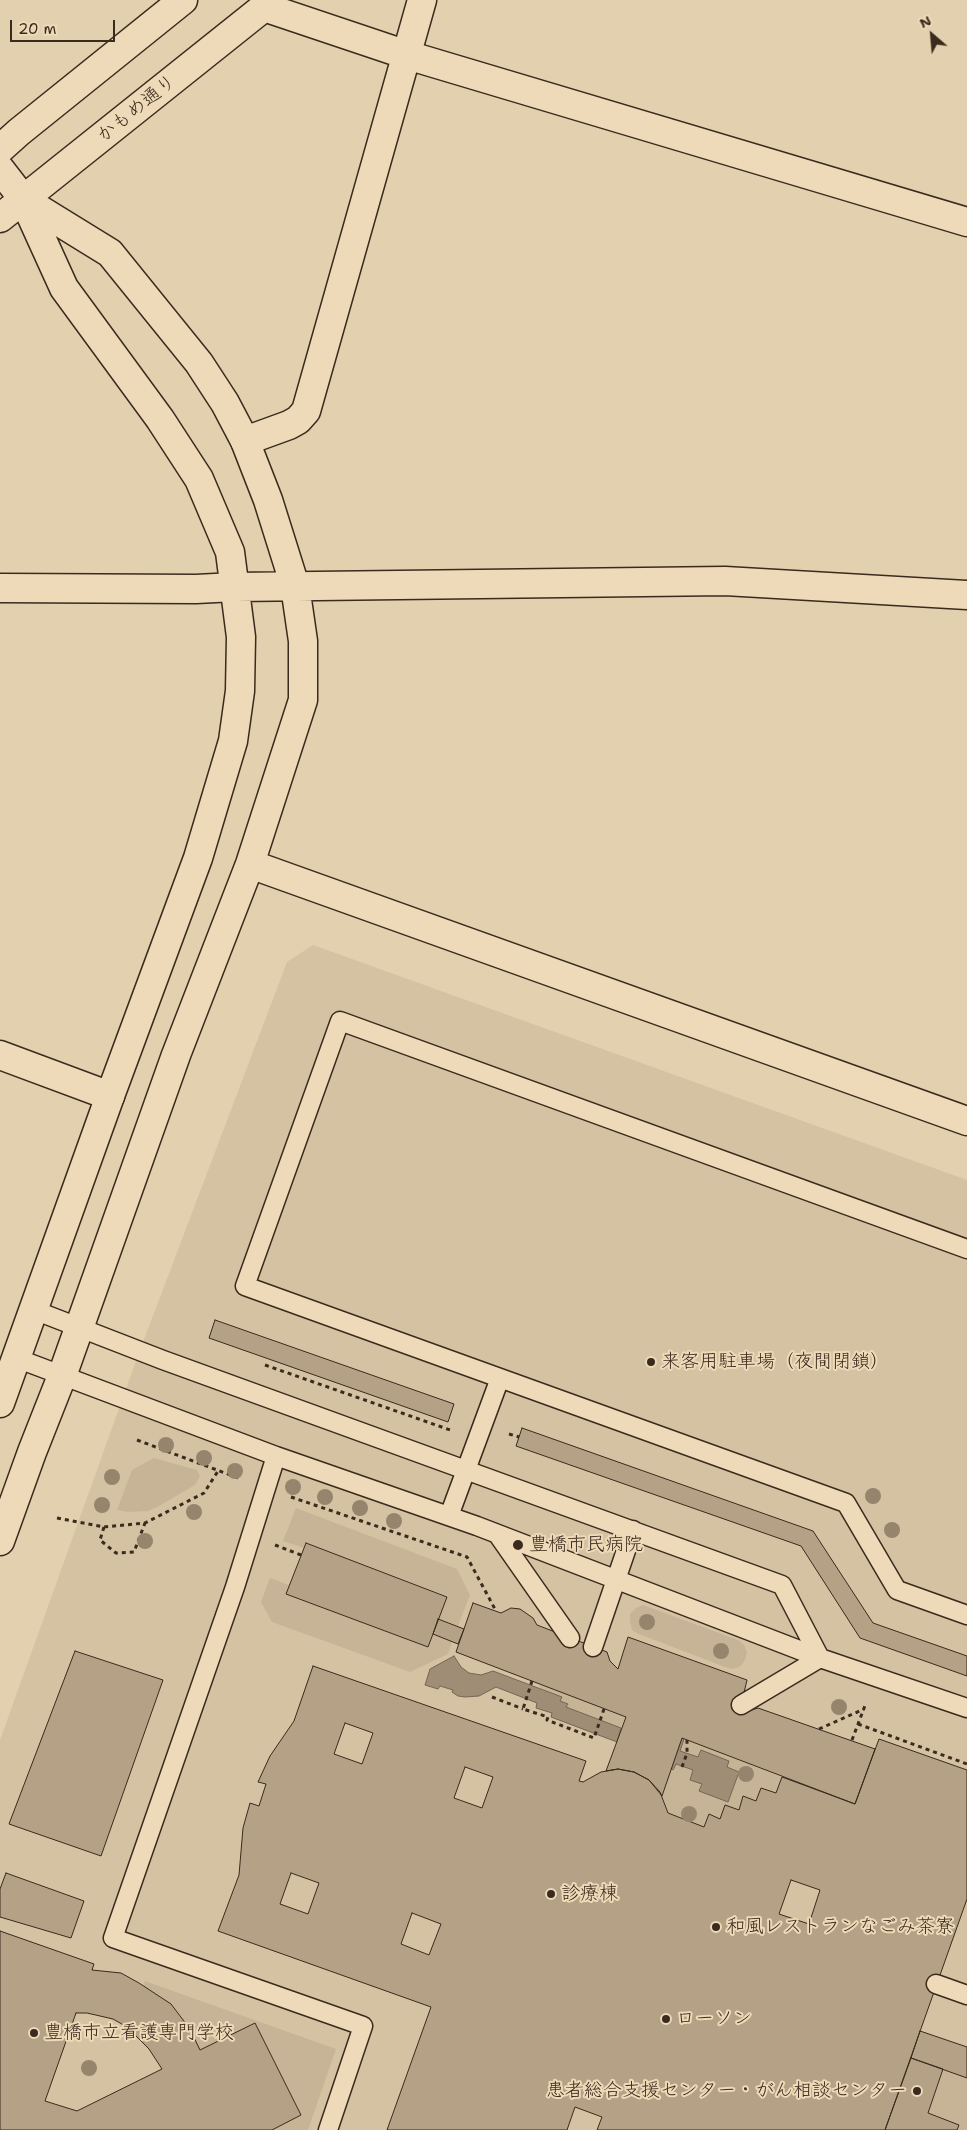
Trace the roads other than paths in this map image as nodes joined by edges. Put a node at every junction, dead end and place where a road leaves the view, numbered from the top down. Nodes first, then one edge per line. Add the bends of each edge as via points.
1 (183, 0) edge
2 (422, 0) edge
3 (269, 4) edge
4 (407, 55) junction
5 (0, 149) edge
6 (0, 169) edge
7 (24, 200) junction
8 (0, 218) edge
9 (967, 222) edge
10 (245, 441) junction
11 (295, 586) junction
12 (235, 587) junction
13 (0, 588) edge
14 (967, 596) edge
15 (250, 864) junction
16 (0, 1055) edge
17 (110, 1096) junction
18 (967, 1120) edge
19 (967, 1249) edge
20 (34, 1310) junction
21 (79, 1328) junction
22 (16, 1358) junction
23 (62, 1376) junction
24 (500, 1378) junction
25 (0, 1403) edge
26 (276, 1456) junction
27 (466, 1469) junction
28 (449, 1516) junction
29 (633, 1530) junction
30 (498, 1535) junction
31 (0, 1541) edge
32 (616, 1580) junction
33 (967, 1615) edge
34 (570, 1638) dead end
35 (593, 1647) dead end
36 (820, 1658) junction
37 (741, 1705) dead end
38 (967, 1708) edge
39 (936, 1984) dead end
40 (967, 1995) edge
41 (328, 2130) edge

1 - 5 street
2 - 4 street
3 - 4 street
3 - 7 street, かもめ通り
4 - 9 street
4 - 10 street via 306,411 289,425
6 - 7 street
7 - 8 street, かもめ通り
7 - 10 street via 110,253 198,363
7 - 12 street via 64,288 160,419 198,480 230,552
10 - 11 street via 268,500
11 - 12 street
11 - 14 street via 724,581
11 - 15 street via 303,641 303,700
12 - 13 street
12 - 17 street via 241,637 240,691 234,741 198,858
15 - 18 street
15 - 21 street via 176,1055
16 - 17 street
17 - 20 street
19 - 24 lane via 340,1021 245,1286
20 - 21 lane
20 - 22 street
21 - 23 street
21 - 27 lane
22 - 23 lane
22 - 25 street
23 - 26 lane
23 - 31 street
24 - 27 lane
24 - 33 lane via 846,1502 897,1590
26 - 28 lane
26 - 41 lane via 235,1588 113,1938 363,2026
27 - 28 lane
27 - 29 lane
28 - 30 lane
29 - 32 lane
29 - 36 lane via 782,1585
30 - 32 lane
30 - 34 lane
32 - 35 lane
32 - 36 lane
36 - 37 lane
36 - 38 lane
39 - 40 lane

